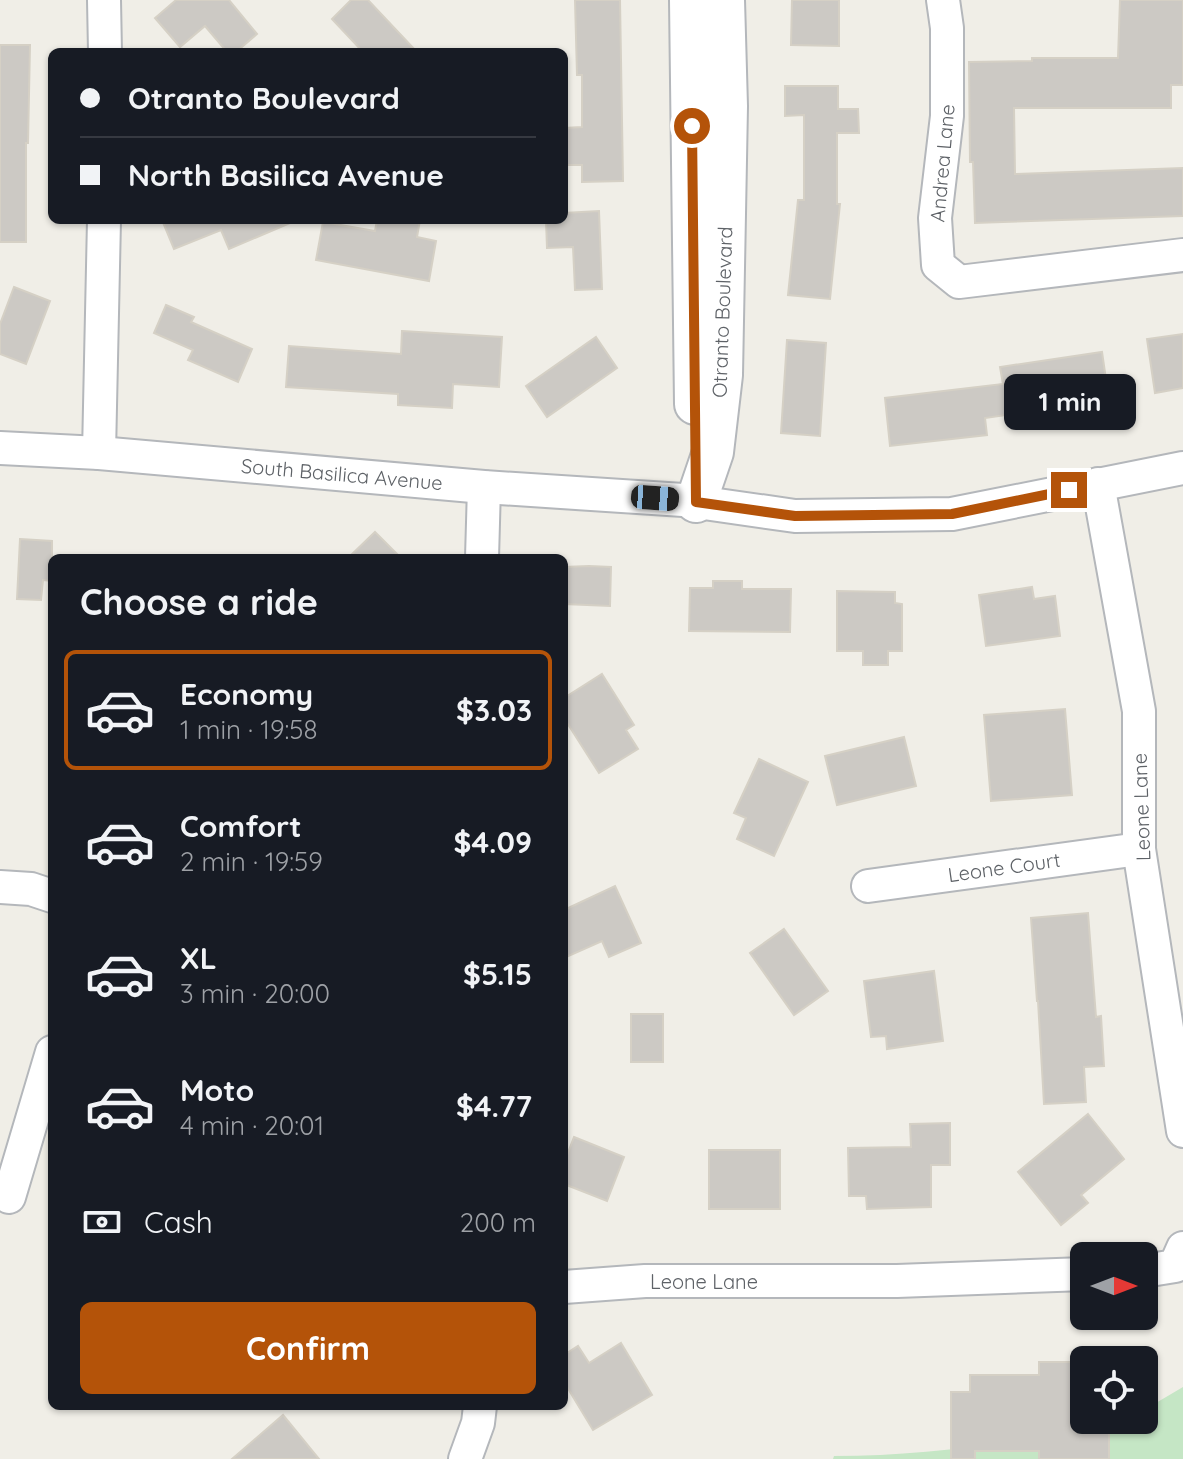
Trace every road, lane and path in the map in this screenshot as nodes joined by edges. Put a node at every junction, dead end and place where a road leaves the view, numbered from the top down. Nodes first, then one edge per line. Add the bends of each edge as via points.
1 (104, 0) edge
2 (690, 0) edge
3 (724, 0) edge
4 (943, 0) edge
5 (105, 48) edge
6 (104, 224) edge
7 (1183, 255) edge
8 (0, 448) edge
9 (99, 453) junction
10 (1183, 468) edge
11 (1098, 484) junction
12 (484, 487) junction
13 (690, 501) junction
14 (482, 554) edge
15 (1139, 849) junction
16 (868, 886) dead end
17 (0, 887) edge
18 (48, 895) edge
19 (48, 1065) edge
20 (1183, 1131) edge
21 (9, 1197) dead end
22 (1183, 1248) edge
23 (1158, 1269) edge
24 (1070, 1275) edge
25 (568, 1287) edge
26 (480, 1410) edge
27 (465, 1459) edge

1 - 5 street
2 - 13 street, Otranto Boulevard
3 - 13 street, Otranto Boulevard via 722,375 713,452
4 - 7 street, Andrea Lane via 947,116 935,218 938,265 959,282
6 - 9 street
8 - 9 street, South Basilica Avenue
9 - 12 street, South Basilica Avenue
10 - 11 street, South Basilica Avenue
11 - 13 street, South Basilica Avenue via 952,514 795,516
11 - 15 street, Leone Lane via 1139,711
12 - 13 street, South Basilica Avenue
12 - 14 street
15 - 16 street, Leone Court
15 - 20 street, Leone Lane
17 - 18 street
19 - 21 street
22 - 23 street via 1175,1266
24 - 25 street, Leone Lane
26 - 27 street

